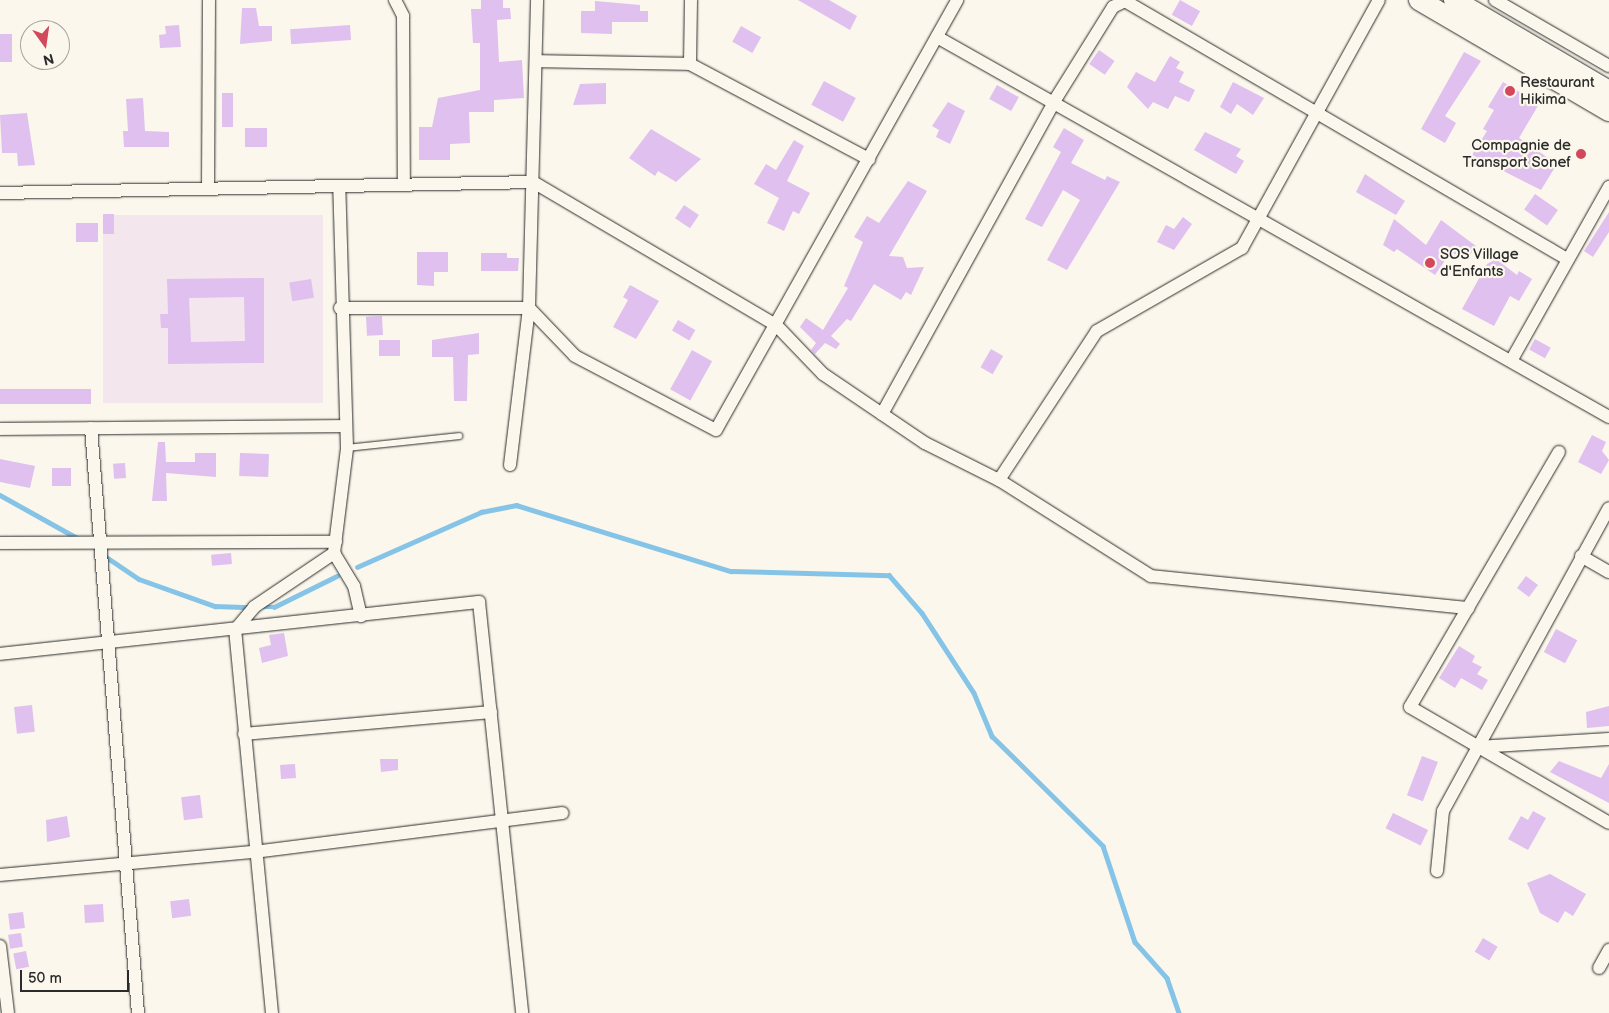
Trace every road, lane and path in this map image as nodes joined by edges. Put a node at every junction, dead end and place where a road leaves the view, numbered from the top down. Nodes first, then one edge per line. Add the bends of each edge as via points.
1 (209, 0) edge
2 (395, 0) edge
3 (537, 0) edge
4 (691, 0) edge
5 (957, 0) edge
6 (1379, 0) edge
7 (1419, 0) edge
8 (1454, 0) edge
9 (1496, 0) edge
10 (938, 38) junction
11 (536, 61) junction
12 (690, 64) junction
13 (1609, 66) edge
14 (1609, 91) edge
15 (1055, 100) junction
16 (1609, 111) edge
17 (1318, 113) junction
18 (869, 159) junction
19 (533, 182) junction
20 (404, 185) junction
21 (339, 186) junction
22 (1609, 187) edge
23 (208, 189) junction
24 (0, 194) edge
25 (1259, 219) junction
26 (1566, 258) junction
27 (340, 308) junction
28 (529, 308) junction
29 (776, 325) junction
30 (1510, 361) junction
31 (882, 414) junction
32 (1609, 418) edge
33 (345, 426) junction
34 (91, 428) junction
35 (0, 429) edge
36 (459, 436) dead end
37 (347, 448) junction
38 (1559, 452) dead end
39 (510, 465) dead end
40 (999, 480) junction
41 (1609, 508) edge
42 (0, 543) edge
43 (100, 543) junction
44 (335, 547) junction
45 (1581, 556) junction
46 (1609, 572) edge
47 (1468, 608) junction
48 (360, 616) junction
49 (235, 630) junction
50 (108, 643) junction
51 (0, 654) edge
52 (491, 712) junction
53 (244, 734) junction
54 (1609, 739) edge
55 (1477, 747) junction
56 (562, 813) dead end
57 (502, 823) junction
58 (1609, 823) edge
59 (254, 852) junction
60 (126, 862) junction
61 (1437, 870) dead end
62 (0, 875) edge
63 (0, 946) edge
64 (1609, 950) edge
65 (1600, 968) dead end
66 (8, 1013) edge
67 (138, 1013) edge
68 (272, 1013) edge
69 (522, 1013) edge

1 - 23 street
2 - 20 street via 403,16
3 - 11 street
4 - 12 street
5 - 10 street
6 - 17 street
7 - 16 main road
8 - 14 main road
9 - 13 street
10 - 15 street
10 - 18 street
11 - 12 street
11 - 19 street
12 - 18 street
15 - 17 street via 1113,7 1125,1
15 - 25 street
15 - 31 street
17 - 25 street
17 - 26 street
18 - 29 street
19 - 20 street
19 - 28 street
19 - 29 street
20 - 21 street
21 - 23 street
21 - 27 street
22 - 26 street
23 - 24 street
25 - 30 street
25 - 40 street via 1242,248 1097,331
26 - 30 street
27 - 28 street
27 - 33 street
28 - 29 street via 575,356 716,430
28 - 39 street
29 - 31 street via 823,374
30 - 32 street
31 - 40 street via 925,443
33 - 34 street
33 - 37 street
34 - 35 street
34 - 43 street
36 - 37 lane
37 - 44 street
38 - 47 street
40 - 47 street via 1151,576
41 - 45 street
42 - 43 street
43 - 44 street
43 - 50 street
44 - 48 street via 354,586
44 - 49 street via 254,607
45 - 46 street
45 - 55 street
47 - 55 street via 1410,708
48 - 49 street
48 - 52 street via 480,602
49 - 50 street
49 - 53 street
50 - 51 street
50 - 60 street
52 - 53 street
52 - 57 street
53 - 59 street
54 - 55 street
55 - 58 street
55 - 61 street via 1443,811
56 - 57 street
57 - 59 street
57 - 69 street
59 - 60 street
59 - 68 street
60 - 62 street
60 - 67 street
63 - 66 street
64 - 65 street

